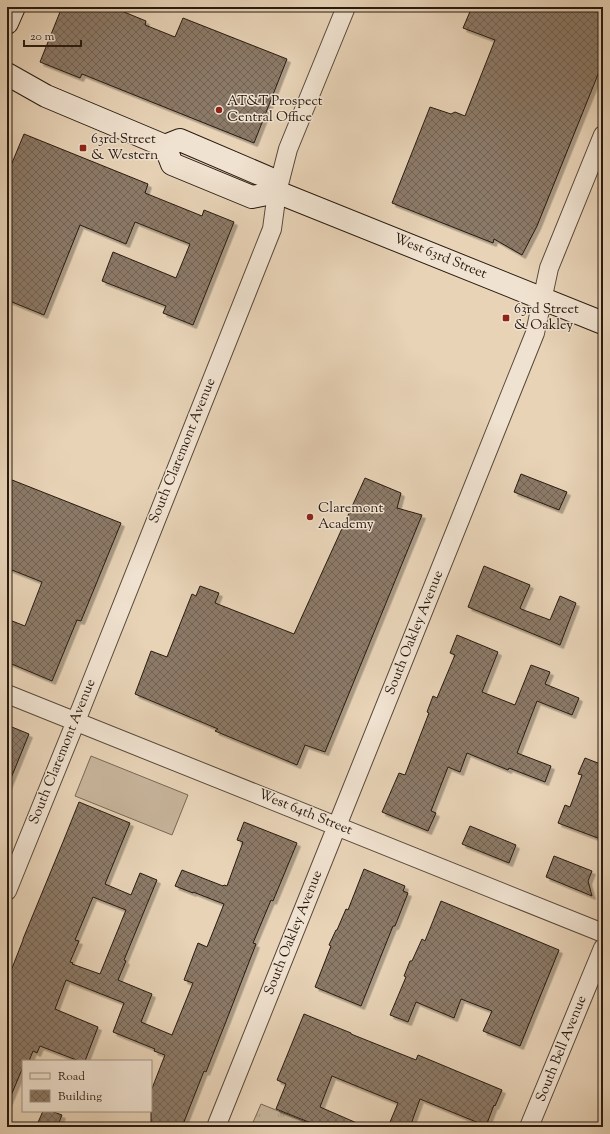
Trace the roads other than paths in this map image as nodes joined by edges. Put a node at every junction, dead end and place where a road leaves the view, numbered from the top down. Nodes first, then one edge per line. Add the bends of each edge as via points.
1 (14, 7) edge
2 (346, 7) edge
3 (7, 23) edge
4 (7, 74) edge
5 (603, 135) edge
6 (277, 192) junction
7 (543, 299) junction
8 (603, 323) edge
9 (7, 694) edge
10 (76, 721) junction
11 (337, 826) junction
12 (7, 891) edge
13 (603, 933) edge
14 (603, 948) edge
15 (216, 1127) edge
16 (529, 1127) edge

1 - 3 main road
2 - 6 street, South Claremont Avenue via 288,149
4 - 6 main road via 46,96 165,146 180,140 270,178
5 - 7 street, South Oakley Avenue via 549,268
6 - 7 main road, West 63rd Street
6 - 10 street, South Claremont Avenue via 272,229
7 - 8 main road, West 63rd Street
7 - 11 street, South Oakley Avenue via 535,333
9 - 10 street, West 64th Street
10 - 11 street, West 64th Street
10 - 12 street, South Claremont Avenue
11 - 13 street, West 64th Street
11 - 15 street, South Oakley Avenue
14 - 16 street, South Bell Avenue

